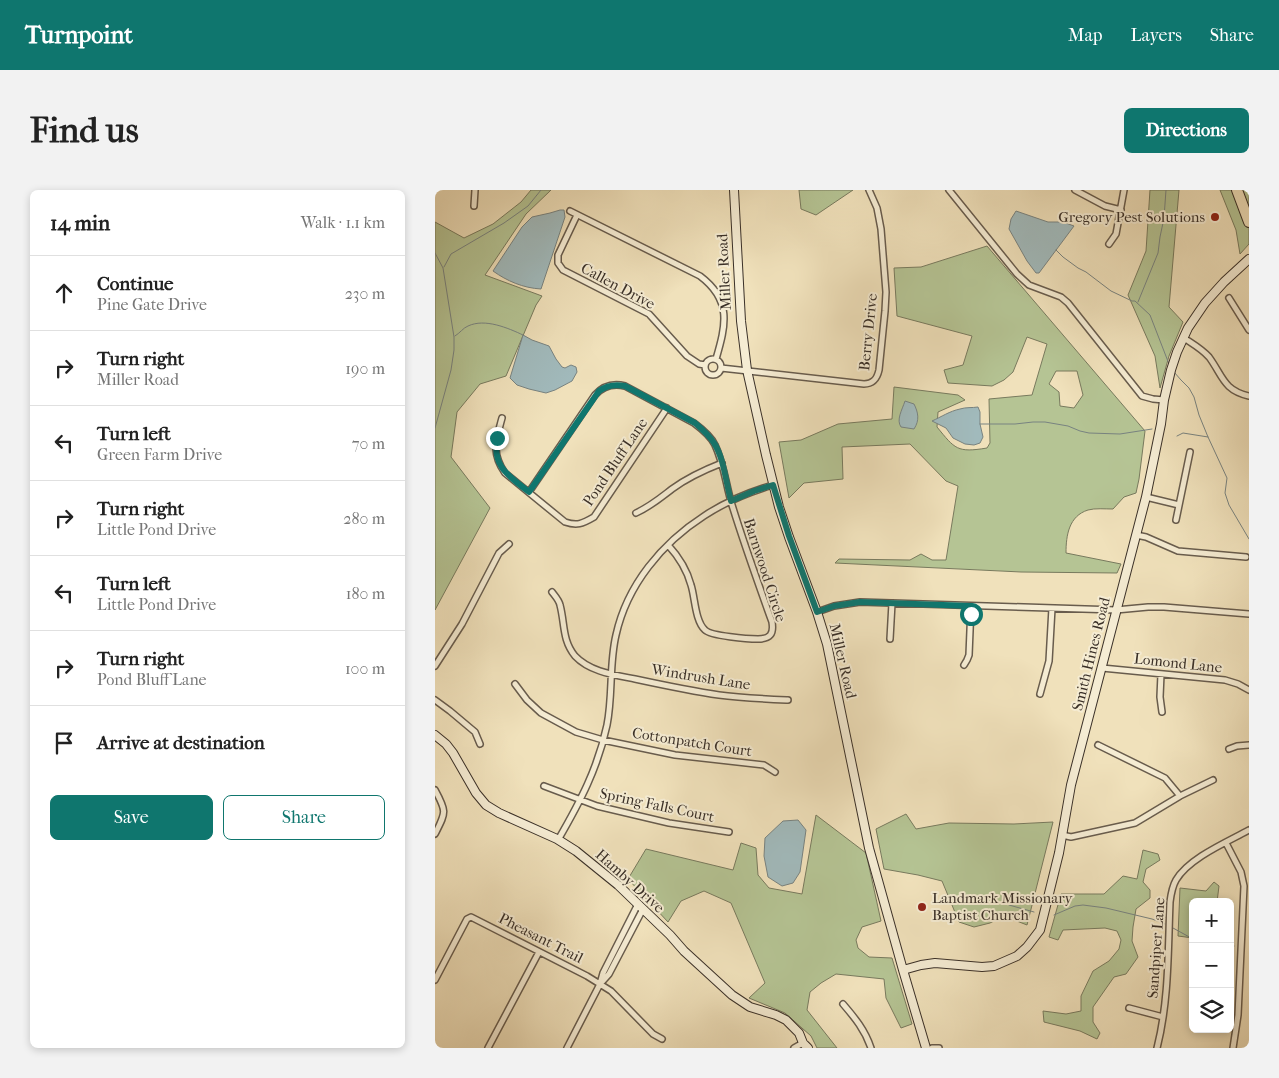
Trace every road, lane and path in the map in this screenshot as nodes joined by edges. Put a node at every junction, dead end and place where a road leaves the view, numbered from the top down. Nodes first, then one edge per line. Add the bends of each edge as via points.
1 (475, 190) edge
2 (734, 190) edge
3 (869, 190) edge
4 (949, 190) edge
5 (1075, 190) edge
6 (1124, 190) edge
7 (1237, 190) edge
8 (475, 206) dead end
9 (1121, 210) junction
10 (570, 211) dead end
11 (577, 215) junction
12 (1249, 222) edge
13 (1109, 244) dead end
14 (1249, 259) edge
15 (1229, 298) dead end
16 (1249, 330) edge
17 (1184, 338) junction
18 (716, 359) junction
19 (705, 365) junction
20 (721, 368) junction
21 (747, 370) junction
22 (1249, 396) edge
23 (1164, 400) junction
24 (667, 408) junction
25 (502, 418) dead end
26 (1190, 452) dead end
27 (721, 463) junction
28 (773, 485) junction
29 (529, 492) junction
30 (1146, 497) junction
31 (731, 501) junction
32 (1179, 505) junction
33 (636, 513) dead end
34 (1175, 520) dead end
35 (1136, 535) junction
36 (509, 544) dead end
37 (668, 545) junction
38 (1246, 557) dead end
39 (552, 592) dead end
40 (892, 603) junction
41 (971, 606) junction
42 (1052, 608) junction
43 (1116, 610) junction
44 (817, 612) junction
45 (1249, 614) edge
46 (890, 639) dead end
47 (963, 665) dead end
48 (435, 666) edge
49 (1102, 668) junction
50 (611, 674) junction
51 (1161, 674) junction
52 (515, 684) dead end
53 (1249, 690) edge
54 (1040, 694) dead end
55 (435, 700) edge
56 (788, 700) dead end
57 (1162, 712) dead end
58 (435, 735) edge
59 (603, 740) junction
60 (480, 744) dead end
61 (1098, 745) dead end
62 (1249, 745) edge
63 (1229, 749) dead end
64 (775, 772) dead end
65 (1213, 780) dead end
66 (544, 786) dead end
67 (435, 790) edge
68 (1180, 796) junction
69 (580, 800) junction
70 (1249, 830) edge
71 (729, 832) dead end
72 (435, 834) edge
73 (1062, 835) junction
74 (558, 840) junction
75 (1226, 843) junction
76 (641, 907) junction
77 (539, 952) junction
78 (903, 970) junction
79 (435, 980) edge
80 (599, 984) junction
81 (843, 1004) dead end
82 (1129, 1008) dead end
83 (1163, 1017) junction
84 (662, 1038) dead end
85 (806, 1045) edge
86 (488, 1048) edge
87 (567, 1048) edge
88 (794, 1048) edge
89 (871, 1048) edge
90 (926, 1048) edge
91 (932, 1048) edge
92 (939, 1048) edge
93 (1157, 1048) edge
94 (1233, 1048) edge

1 - 8 street
2 - 21 street, Miller Road
3 - 21 street, Berry Drive via 881,229 885,292 877,377 871,383 863,384
4 - 23 street via 1017,274 1029,285 1069,303 1142,396
5 - 9 street via 1105,206
6 - 9 street
7 - 12 highway
9 - 13 street via 1116,234
10 - 11 street
11 - 18 street via 699,276 710,285 719,298 724,316 724,332
11 - 19 street, Callen Drive via 559,251 558,263 563,270 649,314 687,356
14 - 17 street, Smith Hines Road via 1205,303
15 - 16 street
17 - 22 street via 1209,357 1223,382
17 - 23 street, Smith Hines Road via 1171,370
18 - 19 street via 708,360
18 - 20 street
19 - 20 street via 711,374
20 - 21 street
21 - 28 street, Miller Road
23 - 30 street, Smith Hines Road
24 - 27 street via 703,430 714,442
24 - 29 street via 625,386 603,387
24 - 29 street, Pond Bluff Lane via 594,517 574,525 565,522
25 - 29 street, Pond Bluff Lane via 495,446 497,460 505,473
26 - 32 street
27 - 31 street
27 - 33 street via 691,477
28 - 31 street
28 - 44 street, Miller Road
30 - 32 street
30 - 35 street, Smith Hines Road
31 - 37 street via 705,515
31 - 37 street, Barnwood Circle via 772,622 773,629 768,637 756,639 705,631 697,616 685,568
32 - 34 street
35 - 38 street via 1178,551
35 - 43 street, Smith Hines Road
36 - 48 street via 499,553 462,624
37 - 50 street via 644,572 629,596 616,635
39 - 50 street, Windrush Lane via 560,605 570,648 581,661
40 - 41 street
40 - 44 street via 851,603
40 - 46 street
41 - 42 street
41 - 47 street via 969,655
42 - 43 street
42 - 54 street via 1050,654
43 - 45 street via 1164,607
43 - 49 street, Smith Hines Road
44 - 78 street, Miller Road via 831,659 869,848
49 - 51 street, Lomond Lane
49 - 73 street, Smith Hines Road via 1071,785
50 - 56 street, Windrush Lane via 719,695
50 - 59 street via 610,708
51 - 53 street, Lomond Lane via 1233,682
51 - 57 street via 1159,697
52 - 59 street, Cottonpatch Court via 541,713 576,732
55 - 60 street via 475,732
58 - 74 street, Hamby Drive via 453,753 486,805
59 - 64 street, Cottonpatch Court via 675,755 764,765
59 - 69 street via 593,774
61 - 68 street via 1165,778
62 - 63 street
65 - 68 street
66 - 69 street, Spring Falls Court
67 - 72 street via 444,814
68 - 73 street via 1135,823 1071,837
69 - 71 street, Spring Falls Court via 669,823
69 - 74 street
70 - 75 street, Sandpiper Lane
73 - 78 street, Smith Hines Road via 1040,930 1018,955 994,966 935,964
74 - 76 street, Hamby Drive via 618,884
75 - 83 street, Sandpiper Lane via 1191,863 1173,886
75 - 94 street via 1241,872 1244,886 1238,1014
76 - 80 street
76 - 85 street, Hamby Drive via 732,996 749,1007 786,1020
77 - 79 street, Pheasant Trail via 469,918
77 - 80 street, Pheasant Trail
77 - 86 street
78 - 90 street, Miller Road
80 - 84 street, Pheasant Trail via 611,991 653,1034
80 - 87 street
81 - 89 street via 857,1020
82 - 83 street
83 - 93 street, Sandpiper Lane
85 - 88 street
91 - 92 street

